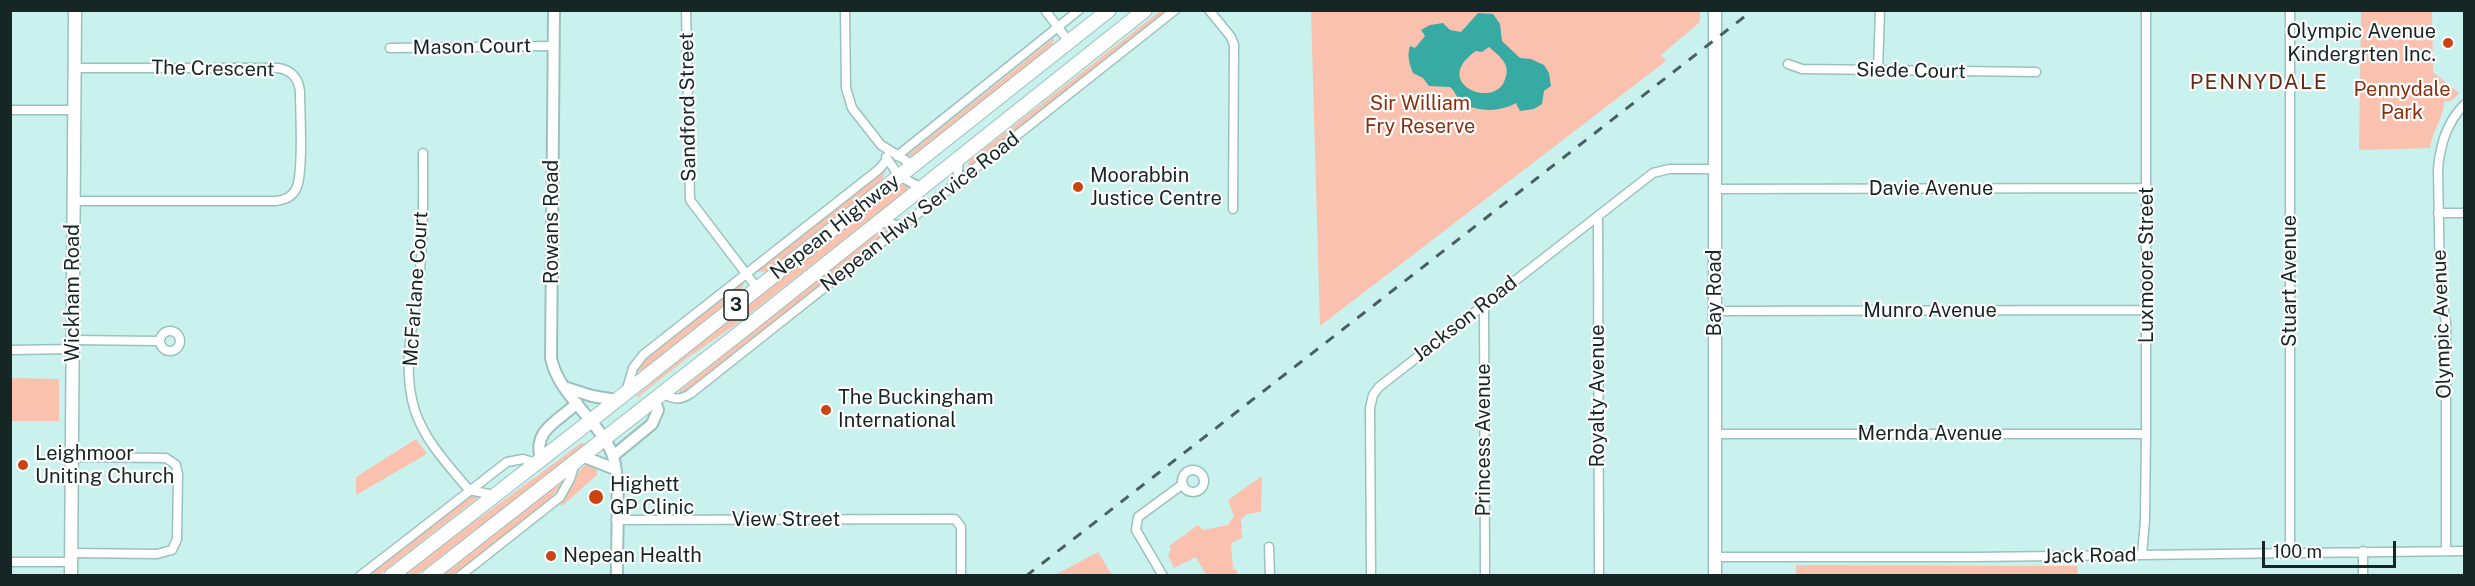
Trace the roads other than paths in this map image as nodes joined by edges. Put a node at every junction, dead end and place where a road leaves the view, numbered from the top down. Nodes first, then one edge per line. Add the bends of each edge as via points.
1 (75, 10) edge
2 (554, 10) edge
3 (686, 10) edge
4 (845, 10) edge
5 (1045, 10) edge
6 (1079, 10) edge
7 (1109, 10) edge
8 (1145, 10) edge
9 (1175, 10) edge
10 (1209, 10) edge
11 (1715, 10) edge
12 (1881, 10) edge
13 (2146, 10) edge
14 (2290, 10) edge
15 (1058, 27) junction
16 (1069, 42) junction
17 (554, 46) junction
18 (390, 48) dead end
19 (1788, 64) dead end
20 (75, 68) junction
21 (1878, 71) junction
22 (2036, 72) dead end
23 (2464, 105) edge
24 (10, 110) edge
25 (74, 110) junction
26 (881, 145) junction
27 (423, 153) dead end
28 (897, 156) junction
29 (959, 158) junction
30 (887, 160) junction
31 (913, 165) junction
32 (1714, 169) junction
33 (899, 176) junction
34 (957, 184) junction
35 (922, 188) junction
36 (2147, 188) junction
37 (1714, 189) junction
38 (74, 201) junction
39 (1233, 209) dead end
40 (2438, 213) junction
41 (2464, 213) edge
42 (1598, 216) junction
43 (879, 222) junction
44 (903, 226) junction
45 (746, 274) junction
46 (757, 288) junction
47 (1484, 304) junction
48 (2146, 310) junction
49 (1715, 311) junction
50 (159, 340) dead end
51 (73, 344) junction
52 (10, 350) edge
53 (566, 388) junction
54 (621, 396) junction
55 (658, 396) junction
56 (578, 403) junction
57 (640, 410) junction
58 (591, 421) junction
59 (1714, 434) junction
60 (2146, 434) junction
61 (604, 439) junction
62 (614, 456) junction
63 (72, 457) junction
64 (579, 458) junction
65 (539, 461) junction
66 (615, 469) junction
67 (1183, 484) dead end
68 (469, 490) junction
69 (495, 495) junction
70 (616, 520) junction
71 (1269, 547) dead end
72 (2363, 551) junction
73 (2446, 551) junction
74 (2464, 551) edge
75 (2290, 552) junction
76 (2145, 555) junction
77 (1715, 557) junction
78 (71, 558) junction
79 (10, 562) edge
80 (71, 576) edge
81 (360, 576) edge
82 (391, 576) edge
83 (429, 576) edge
84 (460, 576) edge
85 (617, 576) edge
86 (962, 576) edge
87 (1162, 576) edge
88 (1270, 576) edge
89 (1371, 576) edge
90 (1485, 576) edge
91 (1599, 576) edge
92 (1715, 576) edge
93 (2363, 576) edge

1 - 20 main road, Wickham Road
2 - 17 street, Rowans Road
3 - 45 street, Sandford Street via 689,196
4 - 26 street via 848,96 852,108
5 - 15 street
6 - 15 street
7 - 16 highway, Nepean Highway / 3
8 - 29 highway, Nepean Highway / 3
9 - 34 street, Nepean Hwy Service Road
10 - 39 street via 1234,45
11 - 32 main road, Bay Road
12 - 21 street
13 - 36 street, Luxmoore Street
14 - 75 street, Stuart Avenue
15 - 16 street
15 - 28 street
16 - 31 highway, Nepean Highway / 3
17 - 18 street, Mason Court
17 - 53 street, Rowans Road via 552,357
19 - 21 street, Siede Court via 1802,69
20 - 25 main road, Wickham Road
20 - 38 street, The Crescent via 283,69 292,73 298,81 300,104 300,176 295,190 276,201
21 - 22 street, Siede Court
23 - 40 street, Olympic Avenue via 2450,124 2440,153
24 - 25 street
25 - 38 main road, Wickham Road
26 - 28 street
26 - 30 street
27 - 68 street, McFarlane Court via 422,256 410,340 410,390 425,433
28 - 31 street
29 - 34 street
29 - 35 highway, Nepean Highway / 3
30 - 33 street
30 - 45 street
31 - 33 highway, Nepean Highway / 3
32 - 37 main road, Bay Road
32 - 42 street, Jackson Road via 1658,171
33 - 35 street
33 - 46 highway, Nepean Highway / 3
34 - 44 street, Nepean Hwy Service Road
35 - 43 highway, Nepean Highway / 3
36 - 37 street, Davie Avenue
36 - 48 street, Luxmoore Street
37 - 49 main road, Bay Road
38 - 51 main road, Wickham Road
40 - 41 street
40 - 73 street, Olympic Avenue via 2440,287 2446,323
42 - 47 street, Jackson Road
42 - 91 street, Royalty Avenue
43 - 44 street, Nepean Highway
43 - 55 highway, Nepean Highway / 3
44 - 55 street, Nepean Hwy Service Road via 690,394 681,399
45 - 46 street, Sandford Street
45 - 54 street via 643,355
46 - 54 highway, Nepean Highway / 3
47 - 89 street, Jackson Road via 1384,382 1373,395
47 - 90 street, Princess Avenue
48 - 49 street, Munro Avenue
48 - 60 street, Luxmoore Street
49 - 59 main road, Bay Road
50 - 51 street
51 - 52 street
51 - 63 main road, Wickham Road
53 - 54 street
53 - 56 street, Rowans Road
54 - 57 highway
54 - 58 highway, Nepean Highway / 3
55 - 57 highway, Nepean Highway / 3
55 - 62 street via 658,411 651,424
56 - 58 street, Rowans Road
56 - 65 street via 540,437
57 - 61 highway, Nepean Highway / 3
58 - 61 street, Rowans Road
58 - 65 highway, Nepean Highway / 3
59 - 60 street, Mernda Avenue
59 - 77 main road, Bay Road
60 - 76 street, Luxmoore Street
61 - 62 street, Rowans Road
61 - 64 highway, Nepean Highway / 3
62 - 66 street
63 - 78 main road, Wickham Road
63 - 78 street via 166,458 176,465 178,474 177,538 172,550
64 - 66 street
64 - 83 highway, Nepean Highway / 3
64 - 84 street via 560,497
65 - 68 street via 507,462
65 - 69 highway, Nepean Highway / 3
66 - 70 street
67 - 87 street via 1138,517 1136,530
68 - 69 street
68 - 81 street
69 - 82 highway, Nepean Highway / 3
70 - 85 street
70 - 86 street, View Street via 956,519 961,527
71 - 88 street
72 - 73 street, Jack Road
72 - 75 street, Jack Road
72 - 93 street
73 - 74 street, Jack Road
75 - 76 street, Jack Road
76 - 77 street, Jack Road
77 - 92 main road, Bay Road
78 - 79 street
78 - 80 main road, Wickham Road

